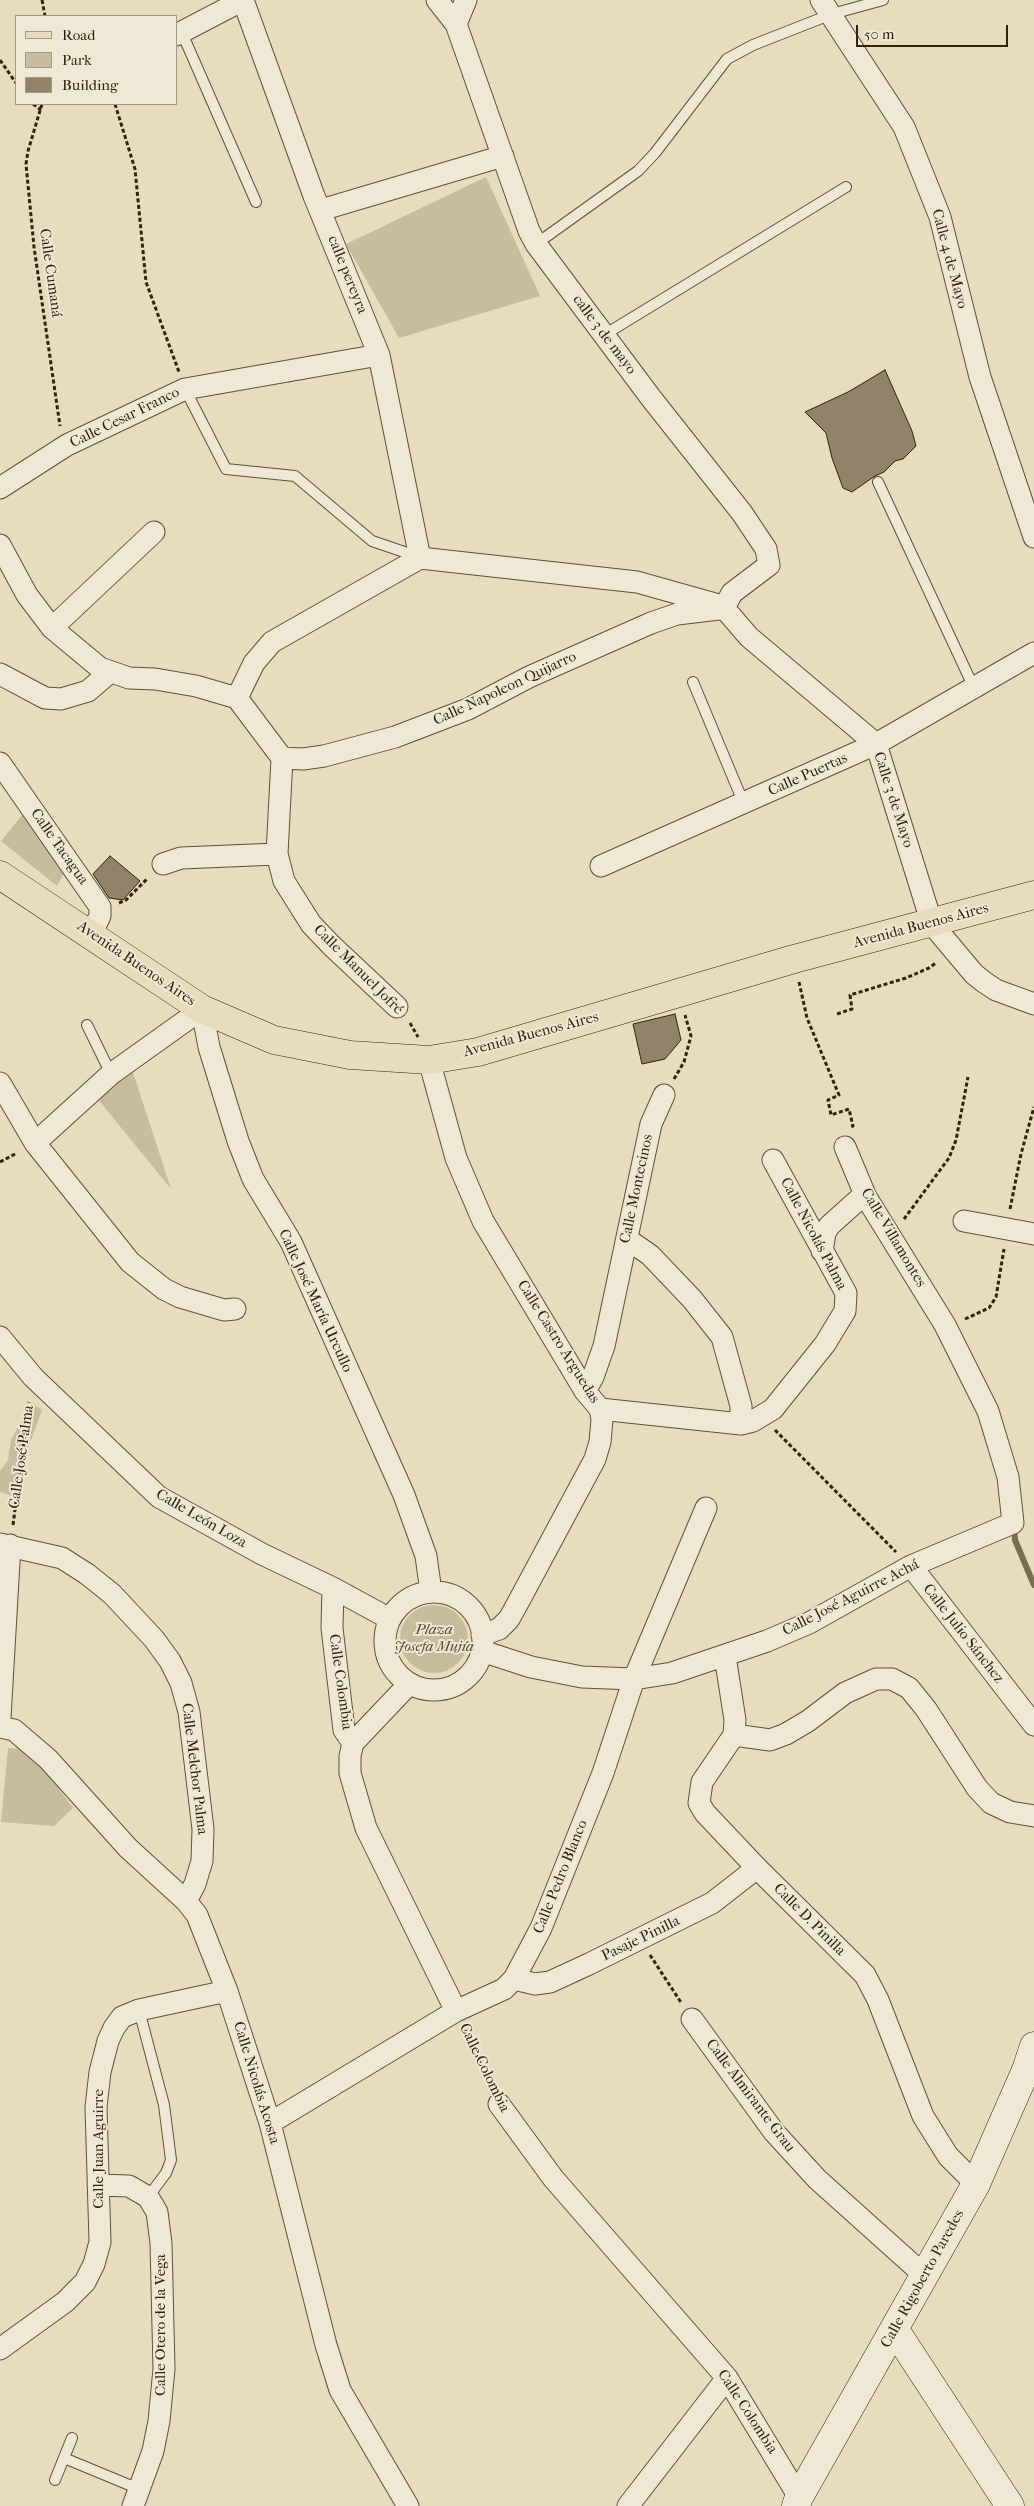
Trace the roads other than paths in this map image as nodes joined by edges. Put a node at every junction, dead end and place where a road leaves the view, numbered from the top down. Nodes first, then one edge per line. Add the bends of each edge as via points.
1 (243, 0) edge
2 (437, 0) edge
3 (466, 0) edge
4 (883, 0) edge
5 (826, 7) edge
6 (456, 24) junction
7 (179, 34) edge
8 (503, 156) junction
9 (846, 187) dead end
10 (256, 202) dead end
11 (320, 210) junction
12 (536, 244) junction
13 (604, 335) junction
14 (379, 355) junction
15 (185, 389) junction
16 (878, 482) dead end
17 (0, 488) edge
18 (154, 532) dead end
19 (1034, 537) edge
20 (0, 545) edge
21 (420, 558) junction
22 (724, 608) junction
23 (52, 628) junction
24 (1034, 653) edge
25 (110, 672) junction
26 (0, 674) edge
27 (693, 682) dead end
28 (974, 688) junction
29 (237, 698) junction
30 (876, 744) junction
31 (282, 758) junction
32 (0, 763) edge
33 (744, 804) junction
34 (277, 854) junction
35 (164, 864) road end
36 (601, 866) dead end
37 (0, 875) edge
38 (1034, 895) edge
39 (932, 924) junction
40 (91, 934) junction
41 (1034, 1004) edge
42 (397, 1007) road end
43 (202, 1009) junction
44 (87, 1025) dead end
45 (428, 1060) junction
46 (111, 1074) junction
47 (0, 1083) edge
48 (664, 1095) road end
49 (35, 1143) junction
50 (845, 1147) road end
51 (773, 1160) dead end
52 (866, 1197) junction
53 (964, 1221) dead end
54 (1034, 1234) edge
55 (627, 1238) junction
56 (822, 1251) junction
57 (235, 1309) dead end
58 (0, 1337) edge
59 (585, 1391) junction
60 (600, 1409) junction
61 (741, 1424) junction
62 (706, 1508) dead end
63 (1013, 1523) joint
64 (5, 1545) edge
65 (911, 1566) junction
66 (333, 1588) junction
67 (431, 1592) junction
68 (390, 1619) junction
69 (482, 1643) junction
70 (725, 1656) junction
71 (634, 1679) junction
72 (409, 1684) junction
73 (0, 1718) edge
74 (1034, 1725) edge
75 (0, 1727) edge
76 (734, 1735) junction
77 (354, 1743) junction
78 (1034, 1816) edge
79 (757, 1868) junction
80 (186, 1901) junction
81 (514, 1979) junction
82 (227, 1991) junction
83 (138, 2010) junction
84 (456, 2010) junction
85 (692, 2019) road end
86 (1032, 2063) edge
87 (499, 2104) road end
88 (270, 2123) junction
89 (976, 2184) junction
90 (98, 2185) junction
91 (148, 2197) junction
92 (924, 2275) junction
93 (895, 2330) junction
94 (0, 2349) edge
95 (728, 2378) junction
96 (72, 2438) dead end
97 (64, 2458) junction
98 (56, 2480) dead end
99 (136, 2498) edge
100 (800, 2503) edge
101 (408, 2506) edge
102 (628, 2506) edge
103 (1010, 2506) edge

1 - 7 street
1 - 11 street, calle pereyra
2 - 6 street, calle 3 de mayo
3 - 6 street
4 - 5 lane
5 - 12 lane via 727,59 638,171
5 - 19 street, Calle 4 de Mayo via 904,127 940,217 980,377
6 - 8 street, calle 3 de mayo
7 - 10 lane
8 - 11 street
8 - 12 street, calle 3 de mayo
9 - 13 lane
11 - 14 street, calle pereyra
12 - 13 street, calle 3 de mayo
13 - 22 street, calle 3 de mayo via 742,513 766,549 769,565 732,593
14 - 15 street, Calle Cesar Franco
14 - 21 street, calle pereyra
15 - 17 street, Calle Cesar Franco via 67,445
15 - 21 lane via 226,469 295,476 372,542
16 - 28 lane
18 - 23 street
20 - 23 street via 27,595
21 - 22 street via 637,582
21 - 29 street via 272,642 254,663
22 - 30 street, Calle 3 de Mayo via 749,637
22 - 31 street, Calle Napoleon Quijarro via 676,614 651,623 529,677 468,710 394,737 324,756
23 - 25 street via 100,668
24 - 28 street, Calle Puertas
25 - 26 street via 88,691 61,699 45,698
25 - 29 street via 129,678 174,681
27 - 33 lane
28 - 30 street, Calle Puertas
29 - 31 street
30 - 33 street, Calle Puertas
30 - 39 street, Calle 3 de Mayo
31 - 34 street, Calle Manuel Jofré
32 - 40 street, Calle Tacagua via 100,907 100,916
33 - 36 street, Calle Puertas
34 - 35 street via 181,858
34 - 42 street, Calle Manuel Jofré via 284,882 311,924
37 - 40 main road, Avenida Buenos Aires
38 - 39 main road, Avenida Buenos Aires
39 - 41 street, Calle 3 de Mayo via 984,982
39 - 45 main road, Avenida Buenos Aires via 794,959 478,1052
40 - 43 main road, Avenida Buenos Aires
43 - 45 main road, Avenida Buenos Aires via 274,1040 350,1055
43 - 46 street
43 - 67 street, Calle José María Urcullo via 209,1047 238,1141 253,1179 291,1242 404,1495 426,1556
44 - 46 lane
45 - 59 street, Calle Castro Arguedas via 468,1188 484,1221
46 - 49 street
47 - 49 street
48 - 55 street, Calle Montecinos via 651,1124
49 - 57 street via 111,1240 145,1276 195,1303 224,1310
50 - 52 street, Calle Villamontes
51 - 56 street, Calle Nicolás Palma
52 - 56 street via 858,1200 829,1226
52 - 63 street, Calle Villamontes via 945,1325 988,1410 1008,1477
53 - 54 street
55 - 59 street, Calle Montecinos via 604,1346
55 - 61 street via 650,1255 692,1299 722,1337 741,1406
56 - 61 street, Calle Nicolás Palma via 846,1293 844,1311 825,1344 773,1409 763,1417
58 - 66 street, Calle León Loza via 33,1377 159,1497 262,1554
59 - 60 street, Calle Castro Arguedas
60 - 61 street, Calle Nicolás Palma
60 - 69 street, Calle Castro Arguedas via 602,1430 594,1459 509,1619
62 - 71 street, Calle Pedro Blanco
63 - 65 street, Calle José Aguirre Achá
64 - 73 street
64 - 80 street, Calle Melchor Palma via 62,1558 87,1574 112,1594 154,1638 170,1660 189,1712 203,1829 202,1860
65 - 70 street, Calle José Aguirre Achá via 808,1623
65 - 74 street, Calle Julio Sánchez
66 - 68 street, Calle León Loza
66 - 77 street, Calle Colombia via 332,1628 344,1730
67 - 68 street via 414,1596 402,1604
67 - 69 street via 458,1598 470,1608 478,1620
68 - 72 street via 385,1645 389,1661
69 - 71 street, Calle José Aguirre Achá via 531,1667 574,1675
69 - 72 street via 475,1666 466,1678 453,1686 438,1690
70 - 71 street, Calle José Aguirre Achá via 672,1674
70 - 76 street via 735,1720
71 - 81 street, Calle Pedro Blanco via 603,1773 540,1928
72 - 77 street
75 - 80 street, Calle Nicolás Acosta via 14,1730 48,1759 128,1848
76 - 78 street via 770,1740 808,1721 845,1693 876,1679 892,1679 909,1688 926,1709 977,1788 992,1803 1010,1812
76 - 79 street, Calle D. Pinilla via 702,1782 699,1803
77 - 84 street, Calle Colombia via 350,1774 366,1828
79 - 81 street, Pasaje Pinilla via 712,1903 550,1982 535,1984
79 - 89 street, Calle D. Pinilla via 865,1975 878,2000 923,2116 948,2156
80 - 82 street, Calle Nicolás Acosta via 197,1915
81 - 84 street, Calle Pedro Blanco via 504,1989
82 - 83 street, Calle Juan Aguirre
82 - 88 street, Calle Nicolás Acosta
83 - 90 street, Calle Juan Aguirre via 122,2017 114,2028 100,2072 96,2107
83 - 91 lane via 164,2105 171,2160 166,2173
84 - 88 street, Calle Pedro Blanco
85 - 92 street, Calle Almirante Grau via 774,2132 816,2178
86 - 89 main road, Calle Rigoberto Paredes
87 - 95 street, Calle Colombia via 553,2178
88 - 101 street, Calle Nicolás Acosta via 340,2390
89 - 92 main road, Calle Rigoberto Paredes
90 - 91 street via 129,2186
90 - 94 street, Calle Juan Aguirre via 100,2242 85,2282 65,2302
91 - 99 street, Calle Otero de la Vega via 157,2212 161,2243 164,2369 153,2451
92 - 93 main road, Calle Rigoberto Paredes
93 - 100 main road, Calle Rigoberto Paredes
93 - 103 main road
95 - 100 street, Calle Colombia
95 - 102 street
96 - 97 lane
97 - 98 lane
97 - 99 lane

